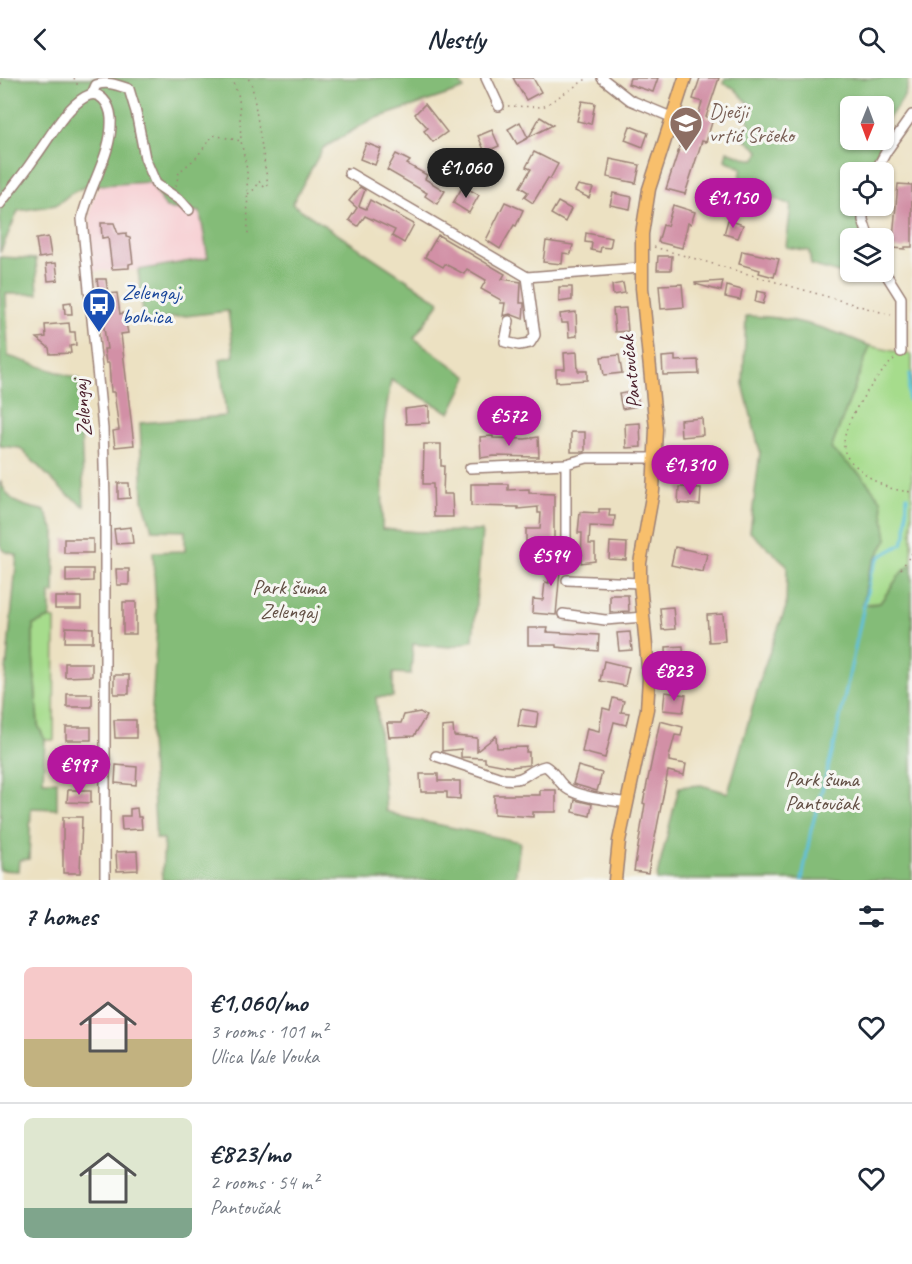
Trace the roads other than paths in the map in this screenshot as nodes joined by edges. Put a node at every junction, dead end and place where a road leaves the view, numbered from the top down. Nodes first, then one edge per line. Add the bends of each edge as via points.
1 (486, 78) edge
2 (602, 78) edge
3 (685, 78) edge
4 (87, 94) junction
5 (498, 106) road end
6 (912, 115) edge
7 (671, 117) junction
8 (880, 162) edge
9 (349, 173) dead end
10 (0, 204) edge
11 (189, 210) dead end
12 (640, 268) junction
13 (527, 277) junction
14 (891, 282) edge
15 (509, 321) dead end
16 (901, 352) road end
17 (656, 458) junction
18 (566, 464) junction
19 (470, 468) dead end
20 (566, 538) dead end
21 (567, 580) dead end
22 (640, 583) junction
23 (564, 614) dead end
24 (644, 617) junction
25 (436, 756) dead end
26 (627, 803) junction
27 (105, 880) edge
28 (615, 880) edge

1 - 5 street
2 - 7 street via 630,100
3 - 7 main road, Pantovčak
4 - 10 street via 64,117
4 - 11 street via 102,83 129,89 156,184
4 - 27 street, Zelengaj via 106,100 111,119 107,149 82,219 103,429
6 - 8 street
7 - 12 main road, Pantovčak via 649,189
9 - 13 street
12 - 13 street
12 - 17 main road, Pantovčak
13 - 15 street via 535,335 530,343 505,342
14 - 16 street via 901,298
17 - 18 street via 587,458
17 - 22 main road, Pantovčak
18 - 19 street
18 - 20 street
21 - 22 street
22 - 24 main road, Pantovčak
23 - 24 street via 605,620
24 - 26 main road, Pantovčak via 649,678 647,709
25 - 26 street via 504,779 524,778 545,766 571,791
26 - 28 main road, Pantovčak via 618,841

